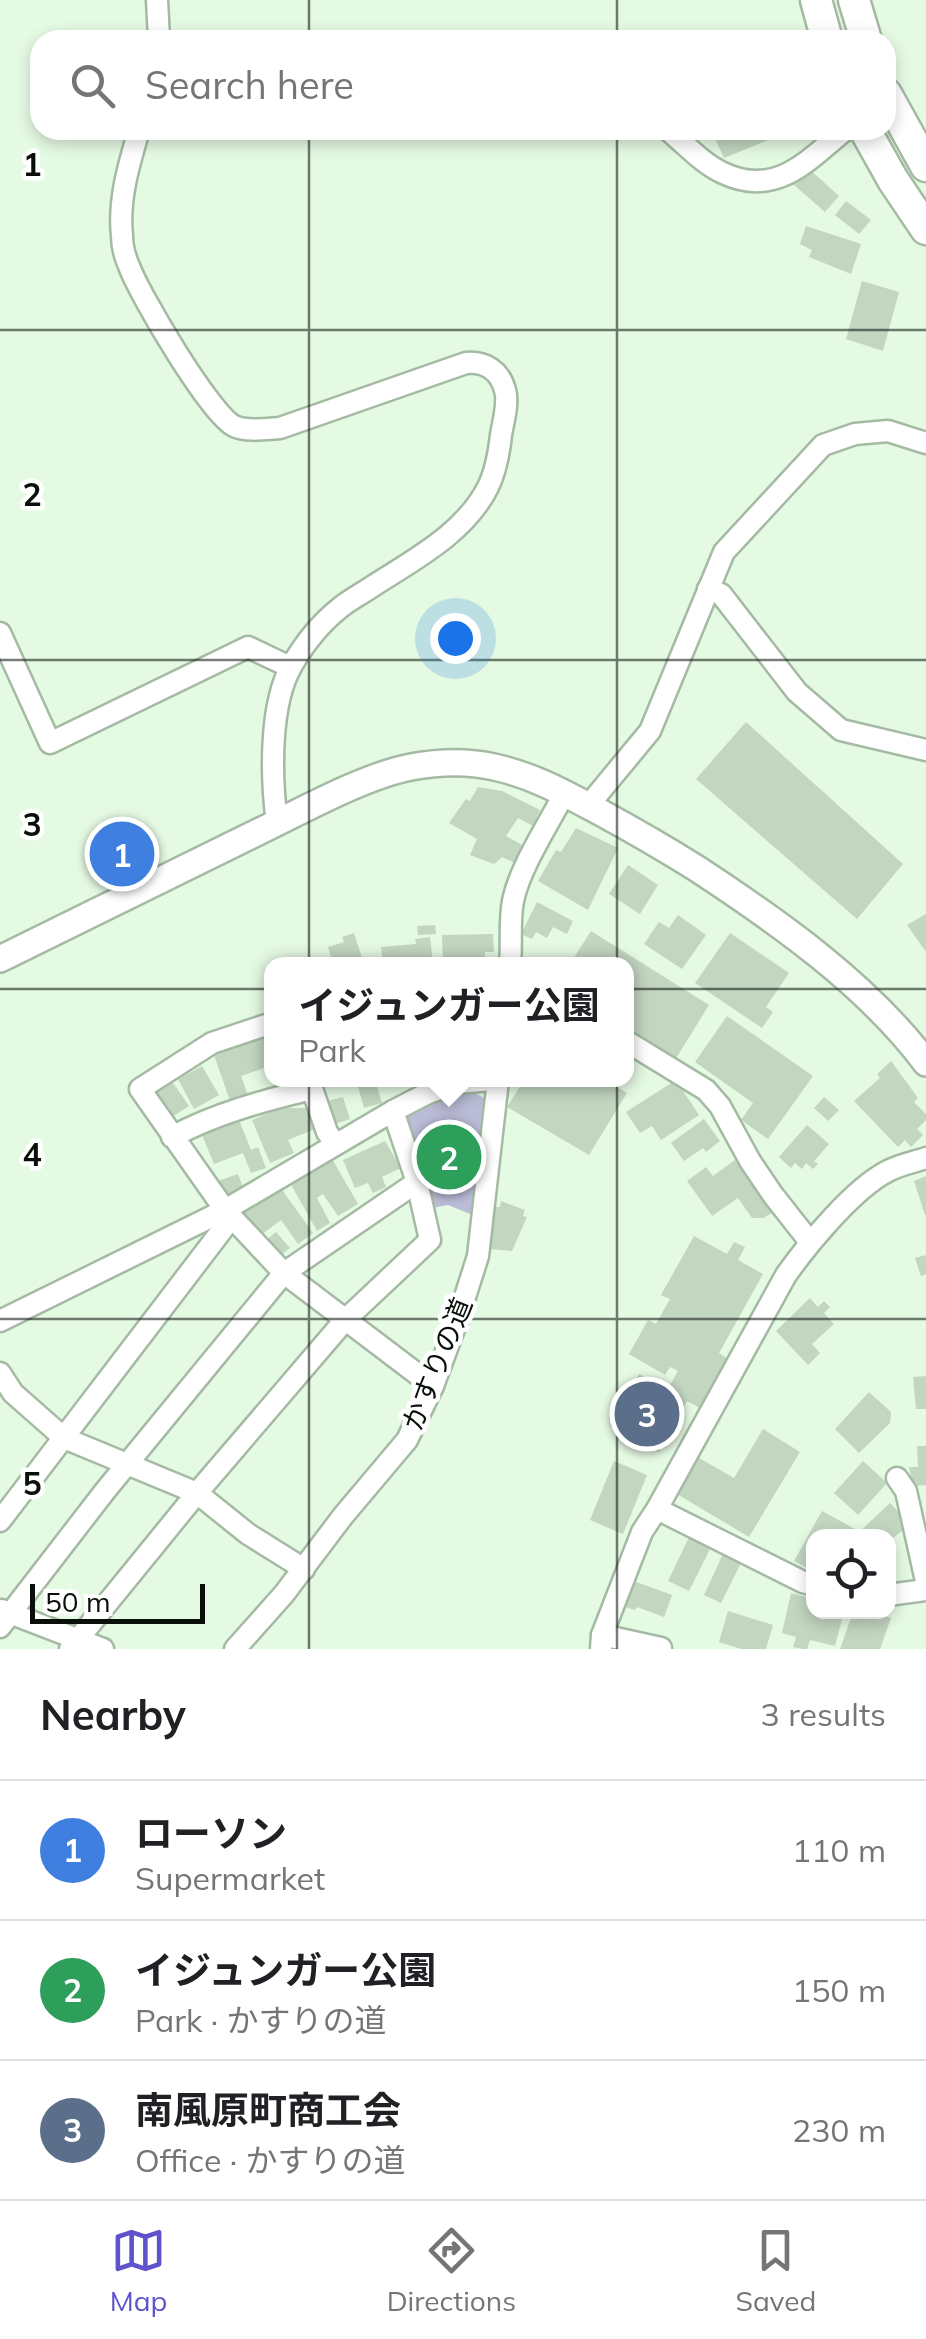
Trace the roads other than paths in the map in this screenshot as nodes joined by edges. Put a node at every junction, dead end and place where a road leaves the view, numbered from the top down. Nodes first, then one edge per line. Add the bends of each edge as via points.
1 (157, 0) edge
2 (816, 0) edge
3 (854, 0) edge
4 (158, 30) edge
5 (825, 30) edge
6 (863, 30) edge
7 (896, 112) edge
8 (136, 140) edge
9 (680, 140) edge
10 (832, 140) edge
11 (871, 140) edge
12 (926, 166) edge
13 (926, 229) edge
14 (926, 443) edge
15 (708, 589) junction
16 (0, 634) edge
17 (290, 667) junction
18 (926, 750) edge
19 (564, 794) junction
20 (588, 806) junction
21 (278, 822) junction
22 (510, 957) edge
23 (0, 959) edge
24 (264, 1026) edge
25 (634, 1046) edge
26 (926, 1063) edge
27 (302, 1087) edge
28 (311, 1087) edge
29 (445, 1087) edge
30 (494, 1087) edge
31 (392, 1110) junction
32 (172, 1137) junction
33 (335, 1144) junction
34 (926, 1158) edge
35 (417, 1182) junction
36 (228, 1213) junction
37 (810, 1242) junction
38 (284, 1273) junction
39 (346, 1320) junction
40 (0, 1321) edge
41 (0, 1373) edge
42 (433, 1386) junction
43 (6, 1401) edge
44 (64, 1438) junction
45 (127, 1464) junction
46 (897, 1478) dead end
47 (197, 1493) junction
48 (657, 1509) junction
49 (0, 1521) edge
50 (304, 1570) junction
51 (926, 1581) edge
52 (806, 1583) edge
53 (926, 1590) edge
54 (896, 1593) edge
55 (4, 1616) edge
56 (601, 1642) edge
57 (74, 1644) edge
58 (661, 1648) edge
59 (103, 1649) edge
60 (235, 1649) edge

1 - 4 street
2 - 5 main road
3 - 6 main road
7 - 12 main road
8 - 17 street via 121,209 128,263 165,334 234,426 280,428 466,362 491,368 507,395 497,462 469,515 433,548 341,606
9 - 10 street via 720,172 770,182
11 - 13 main road
14 - 15 street via 888,432 822,444 724,552
15 - 18 street via 721,594 798,692 841,730
15 - 20 street via 650,731
16 - 17 street via 50,743 248,648
17 - 21 street via 274,718
19 - 20 street
19 - 21 street via 491,766 438,764 372,779
19 - 22 street via 514,896
20 - 26 street via 719,883 826,962
21 - 23 street
24 - 32 street via 212,1042 140,1089
25 - 37 street via 706,1090
27 - 32 street
28 - 33 street
29 - 31 street, かすりの道
30 - 42 street, かすりの道 via 478,1256
31 - 33 street, かすりの道
31 - 35 street
32 - 36 street
33 - 36 street, かすりの道
34 - 37 street via 886,1171
35 - 38 street
35 - 39 street via 430,1240
36 - 38 street
36 - 40 street, かすりの道
36 - 44 street
37 - 48 street
38 - 39 street
38 - 45 street
39 - 42 street
39 - 47 street
41 - 43 street
42 - 50 street, かすりの道 via 407,1440
43 - 44 street
44 - 45 street
44 - 49 street
45 - 47 street
45 - 55 street
46 - 51 street via 906,1490
47 - 50 street
47 - 57 street
48 - 52 street
48 - 56 street
50 - 60 street, かすりの道
53 - 54 street
55 - 57 street
56 - 58 street
57 - 59 street

